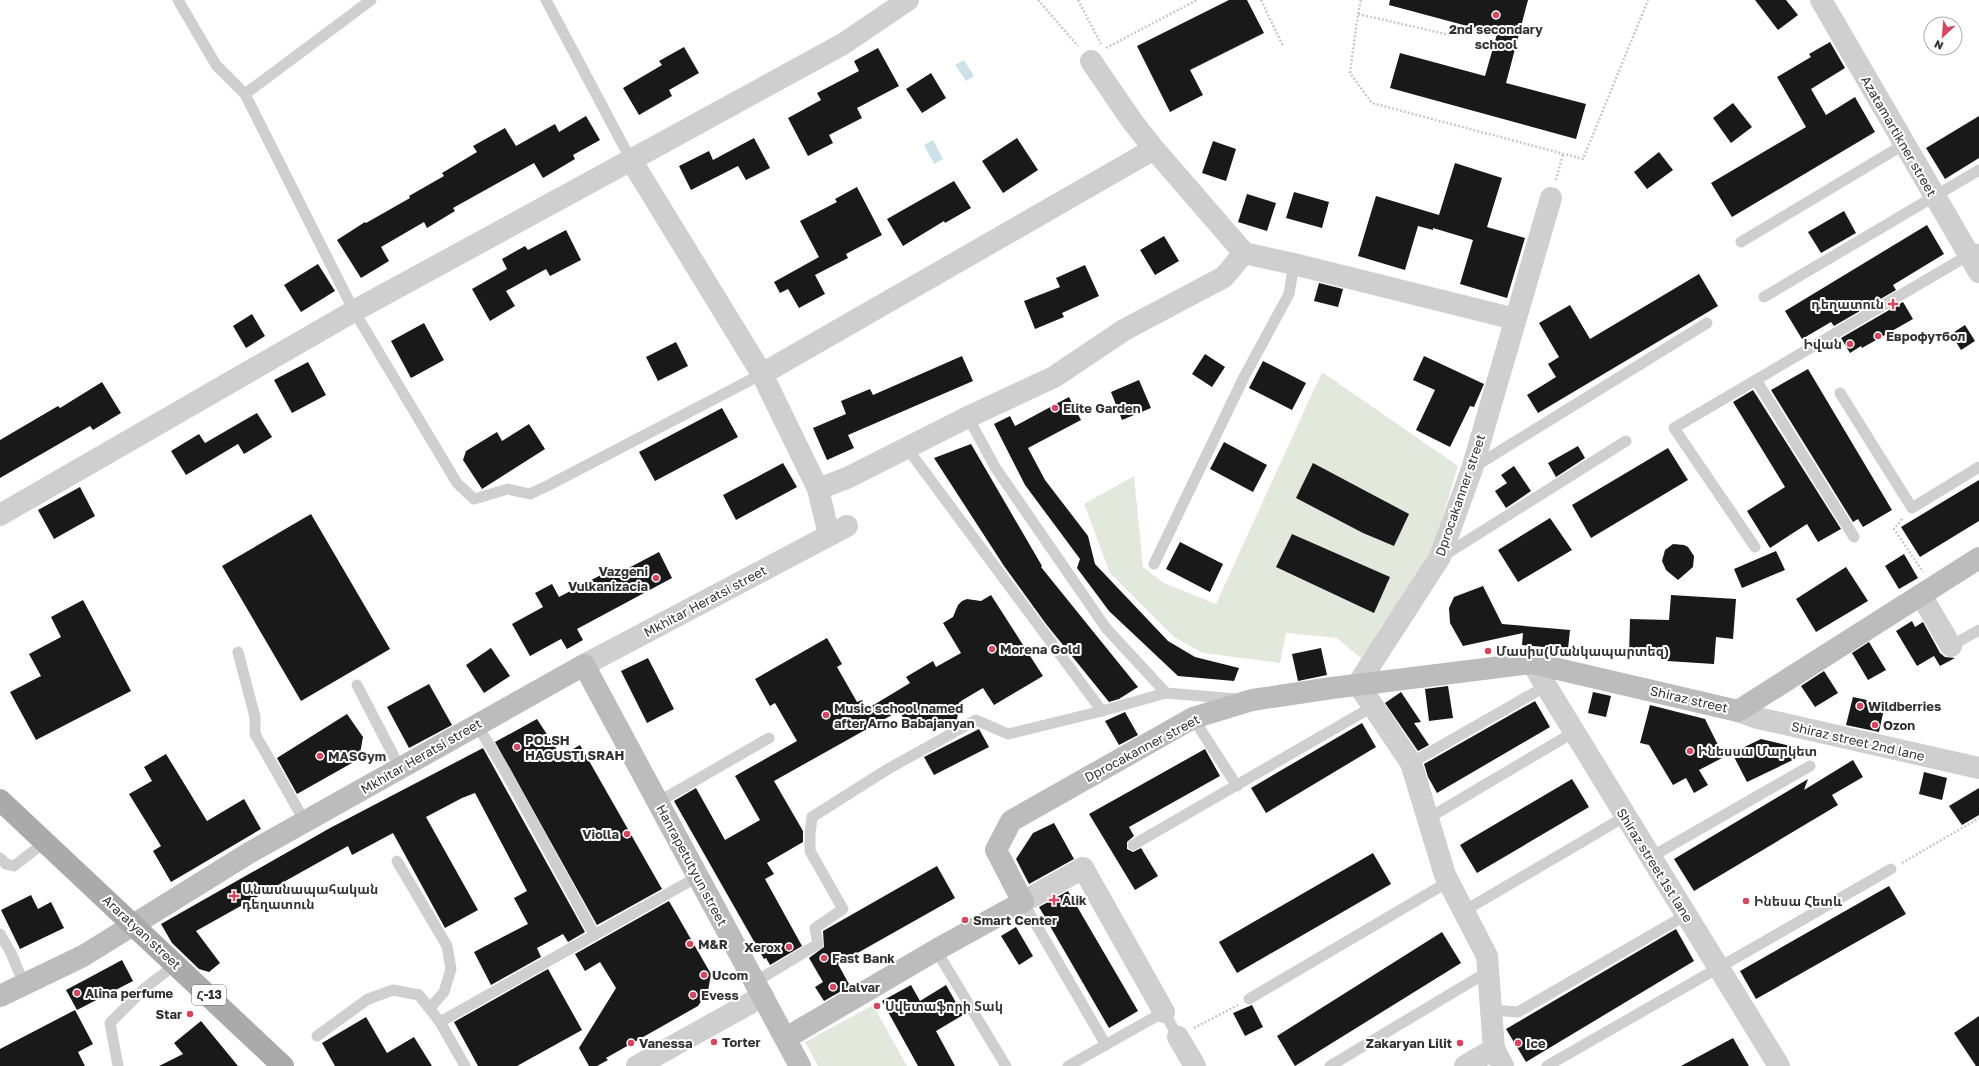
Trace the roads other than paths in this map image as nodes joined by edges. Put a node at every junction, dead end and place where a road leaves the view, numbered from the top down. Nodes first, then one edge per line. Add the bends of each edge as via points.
1 (178, 0) edge
2 (371, 0) edge
3 (546, 0) edge
4 (908, 0) edge
5 (1821, 0) edge
6 (1091, 61) road end
7 (245, 94) junction
8 (1904, 145) junction
9 (1154, 149) junction
10 (631, 160) junction
11 (1979, 170) edge
12 (1934, 197) junction
13 (1551, 198) road end
14 (1741, 242) dead end
15 (1244, 253) junction
16 (1976, 259) edge
17 (1294, 264) junction
18 (1764, 297) dead end
19 (354, 311) junction
20 (1515, 319) junction
21 (1706, 323) dead end
22 (762, 374) junction
23 (1756, 380) junction
24 (1840, 393) dead end
25 (968, 417) junction
26 (1626, 441) dead end
27 (907, 448) junction
28 (1979, 467) edge
29 (1472, 469) junction
30 (818, 489) junction
31 (0, 515) edge
32 (1854, 537) dead end
33 (1755, 547) dead end
34 (1440, 557) junction
35 (1979, 558) edge
36 (1154, 564) dead end
37 (1923, 585) junction
38 (1979, 630) edge
39 (1951, 646) joint
40 (238, 652) dead end
41 (1532, 663) junction
42 (584, 665) junction
43 (1358, 684) junction
44 (357, 685) dead end
45 (1546, 686) junction
46 (1166, 692) junction
47 (1252, 700) junction
48 (1372, 707) junction
49 (1102, 711) junction
50 (1738, 711) junction
51 (1193, 718) junction
52 (477, 725) junction
53 (1574, 732) junction
54 (769, 738) dead end
55 (1411, 763) junction
56 (1810, 766) dead end
57 (400, 768) junction
58 (1979, 768) edge
59 (1237, 786) junction
60 (0, 800) edge
61 (658, 802) junction
62 (1626, 816) junction
63 (1427, 819) junction
64 (305, 822) junction
65 (45, 842) junction
66 (1133, 845) dead end
67 (1651, 857) junction
68 (0, 858) edge
69 (398, 860) dead end
70 (1891, 869) road end
71 (699, 876) junction
72 (1448, 882) junction
73 (1023, 902) junction
74 (1464, 911) junction
75 (1686, 915) junction
76 (134, 925) junction
77 (0, 934) edge
78 (594, 934) junction
79 (936, 950) junction
80 (176, 964) junction
81 (1719, 968) junction
82 (1489, 970) junction
83 (24, 984) junction
84 (759, 989) junction
85 (0, 996) edge
86 (1249, 999) road end
87 (430, 1008) junction
88 (1492, 1010) junction
89 (1164, 1012) junction
90 (440, 1022) junction
91 (317, 1036) dead end
92 (1178, 1037) joint
93 (786, 1038) junction
94 (1106, 1045) junction
95 (1498, 1058) edge
96 (644, 1064) edge
97 (118, 1066) edge
98 (283, 1066) edge
99 (465, 1066) edge
100 (800, 1066) edge
101 (1006, 1066) edge
102 (1068, 1066) edge
103 (1195, 1066) edge
104 (1330, 1066) edge
105 (1465, 1066) edge
106 (1547, 1066) edge
107 (1779, 1066) edge

1 - 7 lane via 216,65
2 - 7 lane
3 - 10 lane
4 - 10 street via 843,44
5 - 8 street, Azatamartikner street
6 - 9 street
7 - 19 lane
8 - 12 street, Azatamartikner street
8 - 14 lane
9 - 15 street
9 - 22 street
10 - 19 street
10 - 22 street
11 - 12 lane
12 - 16 street, Azatamartikner street
12 - 18 lane
13 - 20 street, Dprocakanner street
15 - 17 street
15 - 25 street via 1224,277 1124,330 1054,377
16 - 23 lane
17 - 20 street
17 - 36 lane via 1289,294 1244,377
19 - 22 lane via 457,483 474,499 508,489 530,494
19 - 31 street
20 - 29 street, Dprocakanner street
21 - 29 lane
22 - 30 street
23 - 32 lane
23 - 33 lane via 1674,428
24 - 28 lane via 1912,508
25 - 27 street
25 - 46 lane via 995,467 1106,628
26 - 34 lane
27 - 30 street via 847,478
27 - 49 lane
29 - 34 street, Dprocakanner street
30 - 42 street, Mkhitar Heratsi street via 838,530
34 - 43 street, Dprocakanner street
35 - 37 street, Shiraz street
37 - 39 street
37 - 50 street, Shiraz street
38 - 39 lane
40 - 64 lane via 255,718 254,734
41 - 43 street, Shiraz street
41 - 45 street, Shiraz street 1st lane
41 - 50 street, Shiraz street
42 - 52 street, Mkhitar Heratsi street
42 - 61 street, Hanrapetutyun street
43 - 47 street, Dprocakanner street
43 - 48 street
44 - 57 lane
45 - 53 street, Shiraz street 1st lane
45 - 55 lane
46 - 47 lane
46 - 49 lane
47 - 51 street, Dprocakanner street
48 - 55 street
48 - 59 lane
49 - 84 lane via 1008,734 976,720 888,769 812,817 810,851 843,909 815,928 818,944
50 - 58 street, Shiraz street 2nd lane via 1758,718
51 - 59 lane
51 - 73 street, Dprocakanner street via 1011,821 996,850
52 - 57 street, Mkhitar Heratsi street
52 - 78 lane via 504,769
53 - 62 street, Shiraz street 1st lane
53 - 63 lane
54 - 61 lane
55 - 63 street
56 - 67 lane
57 - 64 street, Mkhitar Heratsi street
59 - 66 lane
60 - 65 main road, Araratyan street / Հ-13
61 - 71 street, Hanrapetutyun street
62 - 67 street, Shiraz street 1st lane
62 - 74 lane
63 - 72 street
64 - 76 street, Mkhitar Heratsi street
65 - 68 lane via 14,866 6,864
65 - 76 main road, Araratyan street / Հ-13
67 - 75 street, Shiraz street 1st lane
69 - 87 lane via 447,946 451,969 444,992
70 - 81 lane
71 - 78 lane
71 - 84 street, Hanrapetutyun street
72 - 74 street
72 - 86 lane
73 - 79 street
73 - 89 street via 1083,868
73 - 94 lane
74 - 82 street via 1487,956
75 - 81 street, Shiraz street 1st lane
75 - 88 lane via 1518,1012
76 - 80 main road, Araratyan street / Հ-13
76 - 83 street, Mkhitar Heratsi street via 83,956
77 - 83 lane
78 - 90 lane
79 - 93 street
79 - 101 lane
80 - 97 lane via 145,988 110,1023
80 - 98 main road, Araratyan street / Հ-13
81 - 106 lane
81 - 107 street, Shiraz street 1st lane
82 - 88 street
82 - 104 lane
83 - 85 street, Mkhitar Heratsi street
84 - 93 street, Hanrapetutyun street
84 - 96 street
87 - 90 lane
87 - 91 lane via 419,995 393,990 368,999
88 - 95 street
89 - 92 lane
89 - 94 lane
90 - 99 lane
92 - 103 street
93 - 100 street, Hanrapetutyun street
94 - 102 lane
95 - 105 street

